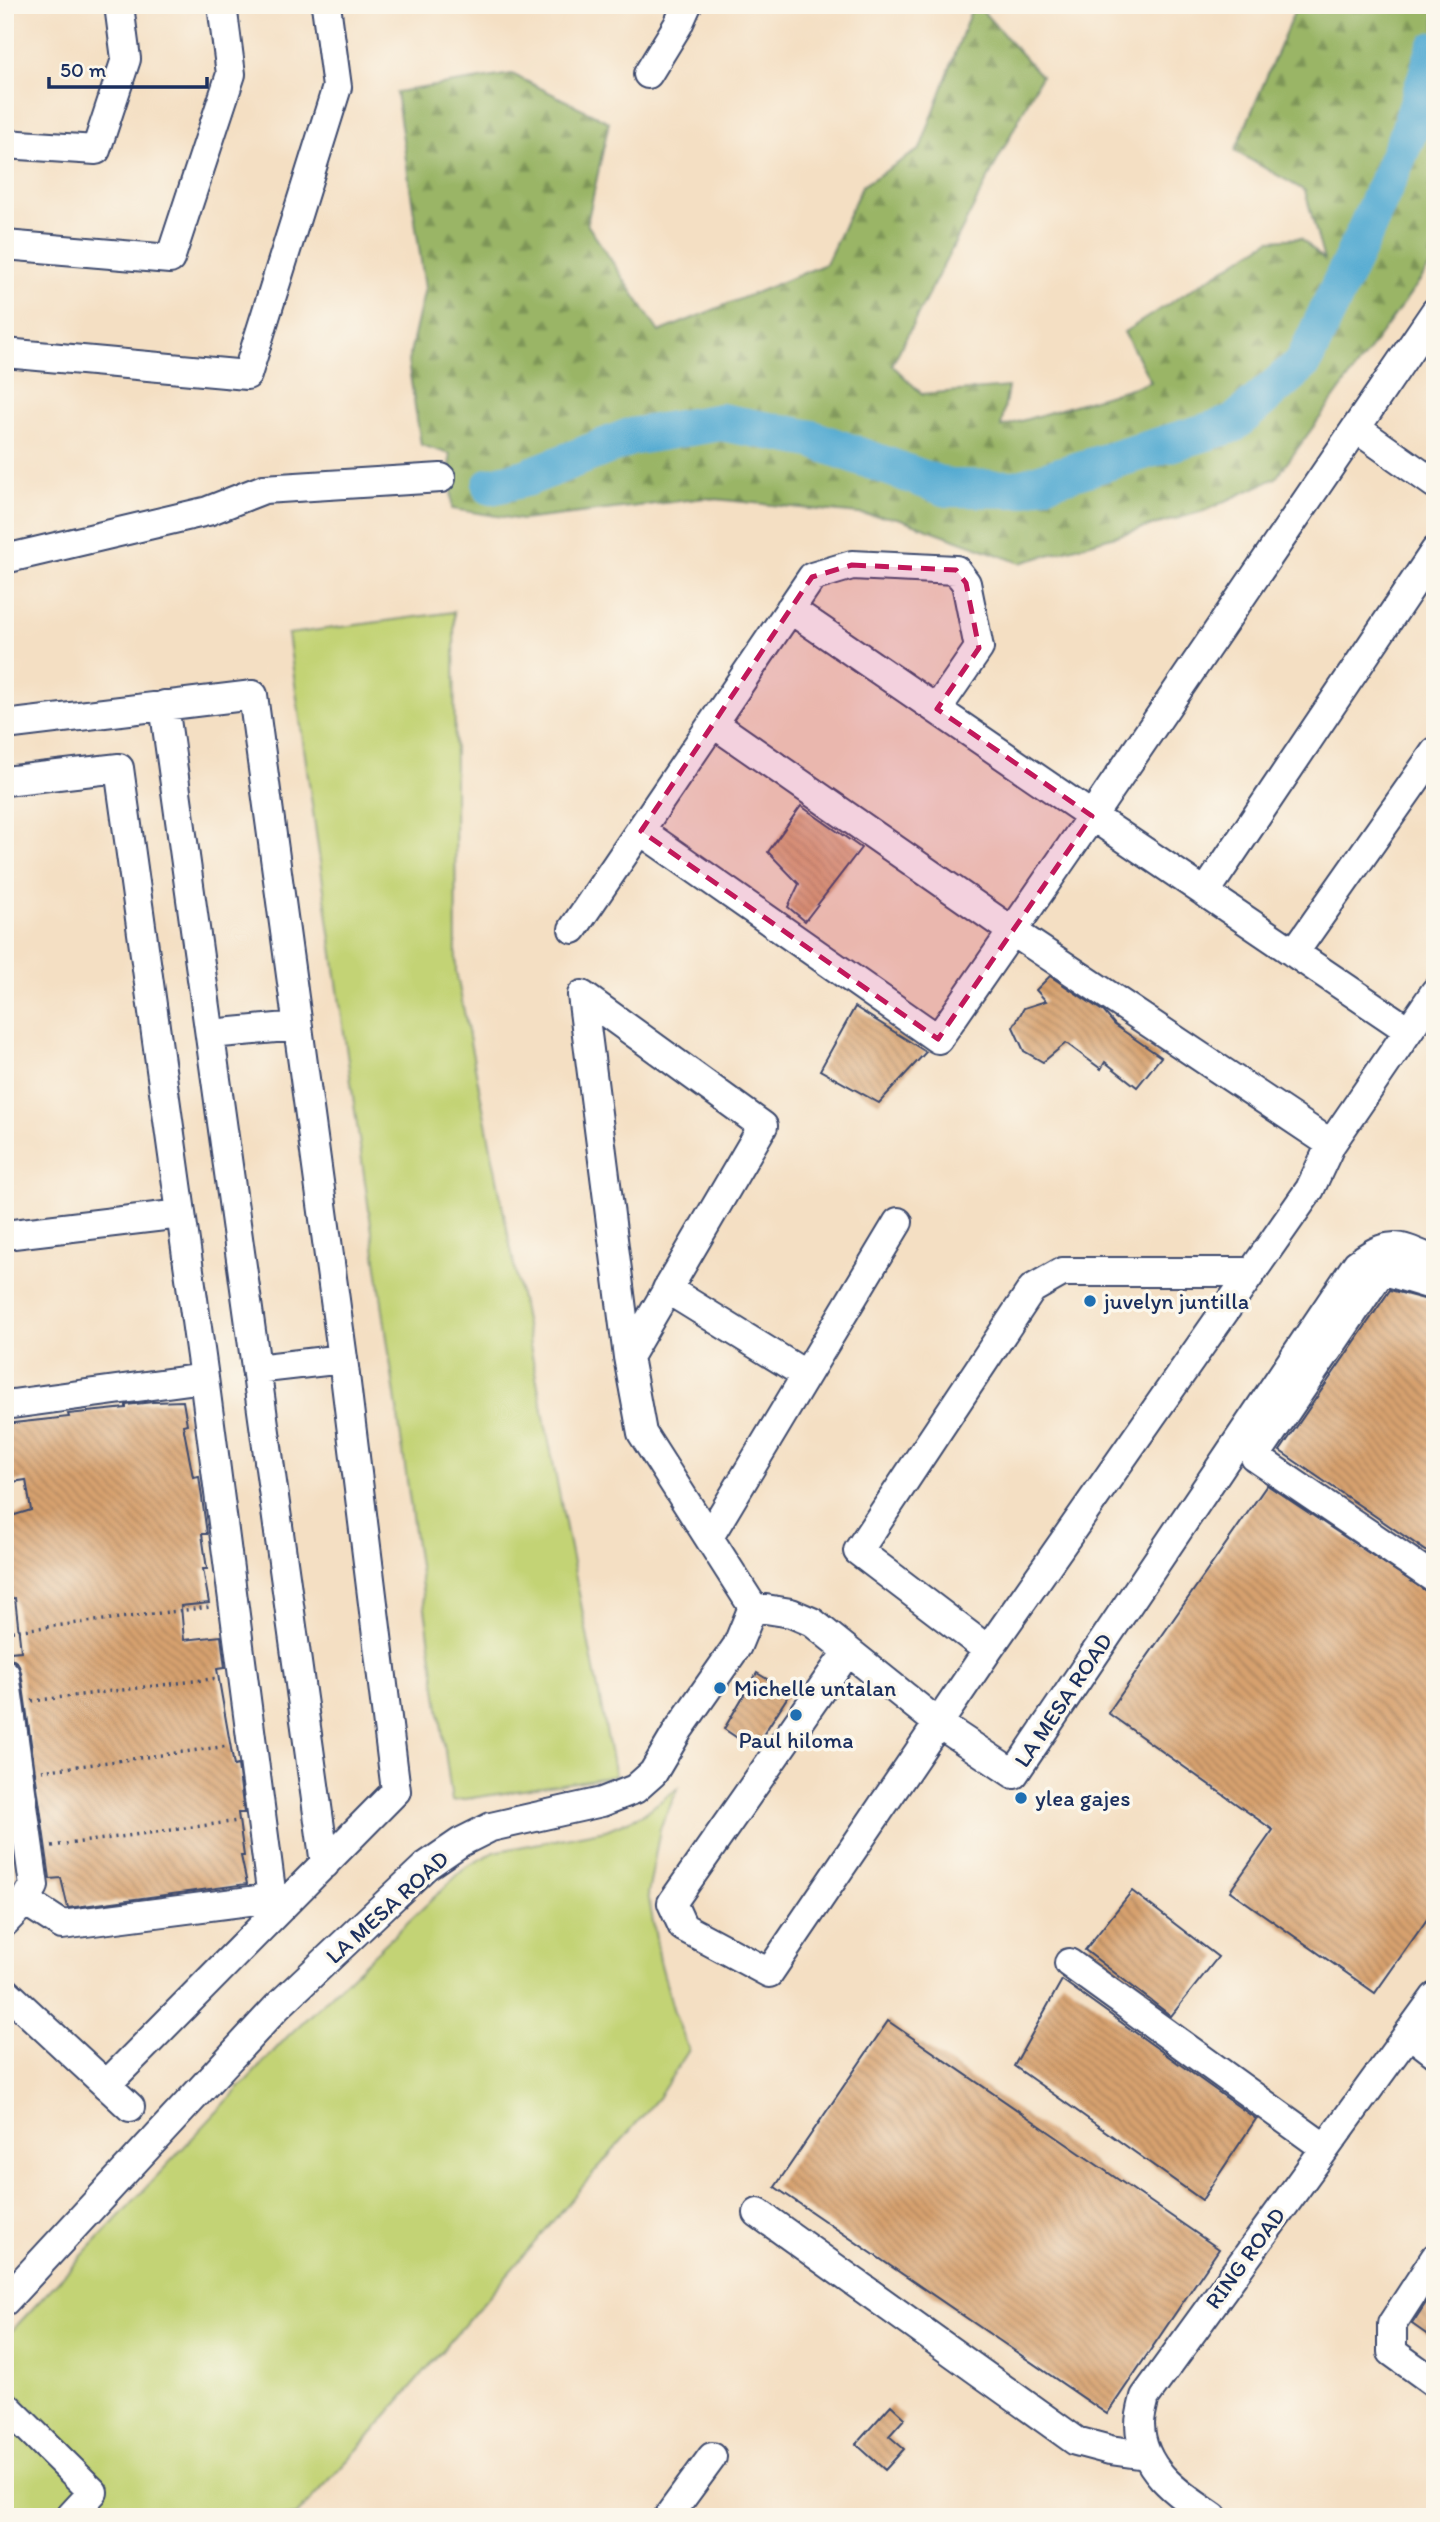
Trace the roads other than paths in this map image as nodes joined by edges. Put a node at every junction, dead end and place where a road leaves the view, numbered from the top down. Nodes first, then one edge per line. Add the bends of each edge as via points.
1 (119, 5) edge
2 (222, 5) edge
3 (326, 5) edge
4 (687, 5) edge
5 (648, 74) dead end
6 (5, 144) edge
7 (5, 245) edge
8 (1435, 312) edge
9 (5, 353) edge
10 (1357, 429) junction
11 (441, 478) dead end
12 (1435, 484) edge
13 (1435, 551) edge
14 (5, 559) edge
15 (790, 608) junction
16 (164, 705) junction
17 (937, 709) junction
18 (713, 723) junction
19 (5, 725) edge
20 (1435, 751) edge
21 (5, 781) edge
22 (1092, 816) junction
23 (641, 831) junction
24 (1205, 893) junction
25 (573, 929) dead end
26 (1012, 931) junction
27 (1294, 953) junction
28 (1435, 992) edge
29 (298, 1026) junction
30 (1408, 1030) junction
31 (210, 1034) junction
32 (1331, 1144) junction
33 (181, 1214) junction
34 (898, 1222) dead end
35 (5, 1235) edge
36 (1435, 1261) edge
37 (1251, 1272) junction
38 (1435, 1286) edge
39 (667, 1289) junction
40 (628, 1357) junction
41 (343, 1359) junction
42 (256, 1369) junction
43 (806, 1375) junction
44 (204, 1378) junction
45 (5, 1405) edge
46 (709, 1537) junction
47 (1435, 1579) edge
48 (753, 1606) junction
49 (988, 1650) junction
50 (848, 1651) junction
51 (5, 1674) edge
52 (939, 1724) junction
53 (325, 1864) junction
54 (25, 1901) junction
55 (5, 1922) edge
56 (1069, 1963) dead end
57 (5, 1991) edge
58 (1435, 1997) edge
59 (1409, 2034) junction
60 (1435, 2053) edge
61 (106, 2085) junction
62 (130, 2107) dead end
63 (1325, 2148) junction
64 (758, 2213) dead end
65 (1435, 2258) edge
66 (5, 2301) edge
67 (1435, 2383) edge
68 (5, 2405) edge
69 (1146, 2455) junction
70 (712, 2457) dead end
71 (69, 2517) edge
72 (668, 2517) edge
73 (1213, 2517) edge

1 - 6 street via 126,59 96,150
2 - 7 street via 231,74 170,259
3 - 9 street via 337,87 247,375
4 - 5 street
8 - 10 street
10 - 12 street
10 - 22 street
11 - 14 street via 264,489 208,511
13 - 24 street
15 - 17 street
15 - 17 street via 812,577 852,565 956,570 966,583 979,648
15 - 18 street
16 - 19 street
16 - 29 street via 253,695
16 - 31 street
17 - 22 street
18 - 23 street
18 - 26 street
20 - 27 street
21 - 33 street via 118,768
22 - 24 street
22 - 26 street
23 - 25 street
23 - 26 street via 938,1040
24 - 27 street
26 - 32 street
27 - 30 street
28 - 30 street
29 - 31 street
29 - 41 street
30 - 32 street
31 - 42 street
32 - 37 street via 1310,1189
33 - 35 street
33 - 44 street
34 - 43 street
36 - 52 street, LA MESA ROAD via 1396,1246 1376,1250 1357,1264 1014,1774
37 - 49 street
37 - 49 street via 1062,1272 1032,1289 858,1552
38 - 47 street via 1382,1270 1255,1457
39 - 40 street
39 - 40 street via 763,1126 582,995
39 - 43 street
40 - 46 street via 642,1433
41 - 42 street
41 - 53 street via 396,1791
42 - 53 street
43 - 46 street
44 - 45 street
44 - 54 street via 272,1898 62,1925
46 - 48 street
48 - 50 street, LA MESA ROAD via 812,1622
48 - 66 street, LA MESA ROAD via 737,1646 653,1773 635,1790 603,1802 491,1827 426,1866 277,2007
49 - 52 street
50 - 52 street, LA MESA ROAD
50 - 52 street via 672,1903 682,1927 769,1973
51 - 54 street via 34,1886
53 - 61 street
54 - 55 street
56 - 63 street
57 - 61 street
58 - 59 street, RING ROAD
59 - 60 street
59 - 63 street, RING ROAD
61 - 62 street
63 - 69 street, RING ROAD via 1144,2397 1140,2424
64 - 69 street via 1076,2441
65 - 67 street via 1392,2324 1392,2352
68 - 71 street via 93,2492
69 - 73 street, RING ROAD via 1169,2485
70 - 72 street

